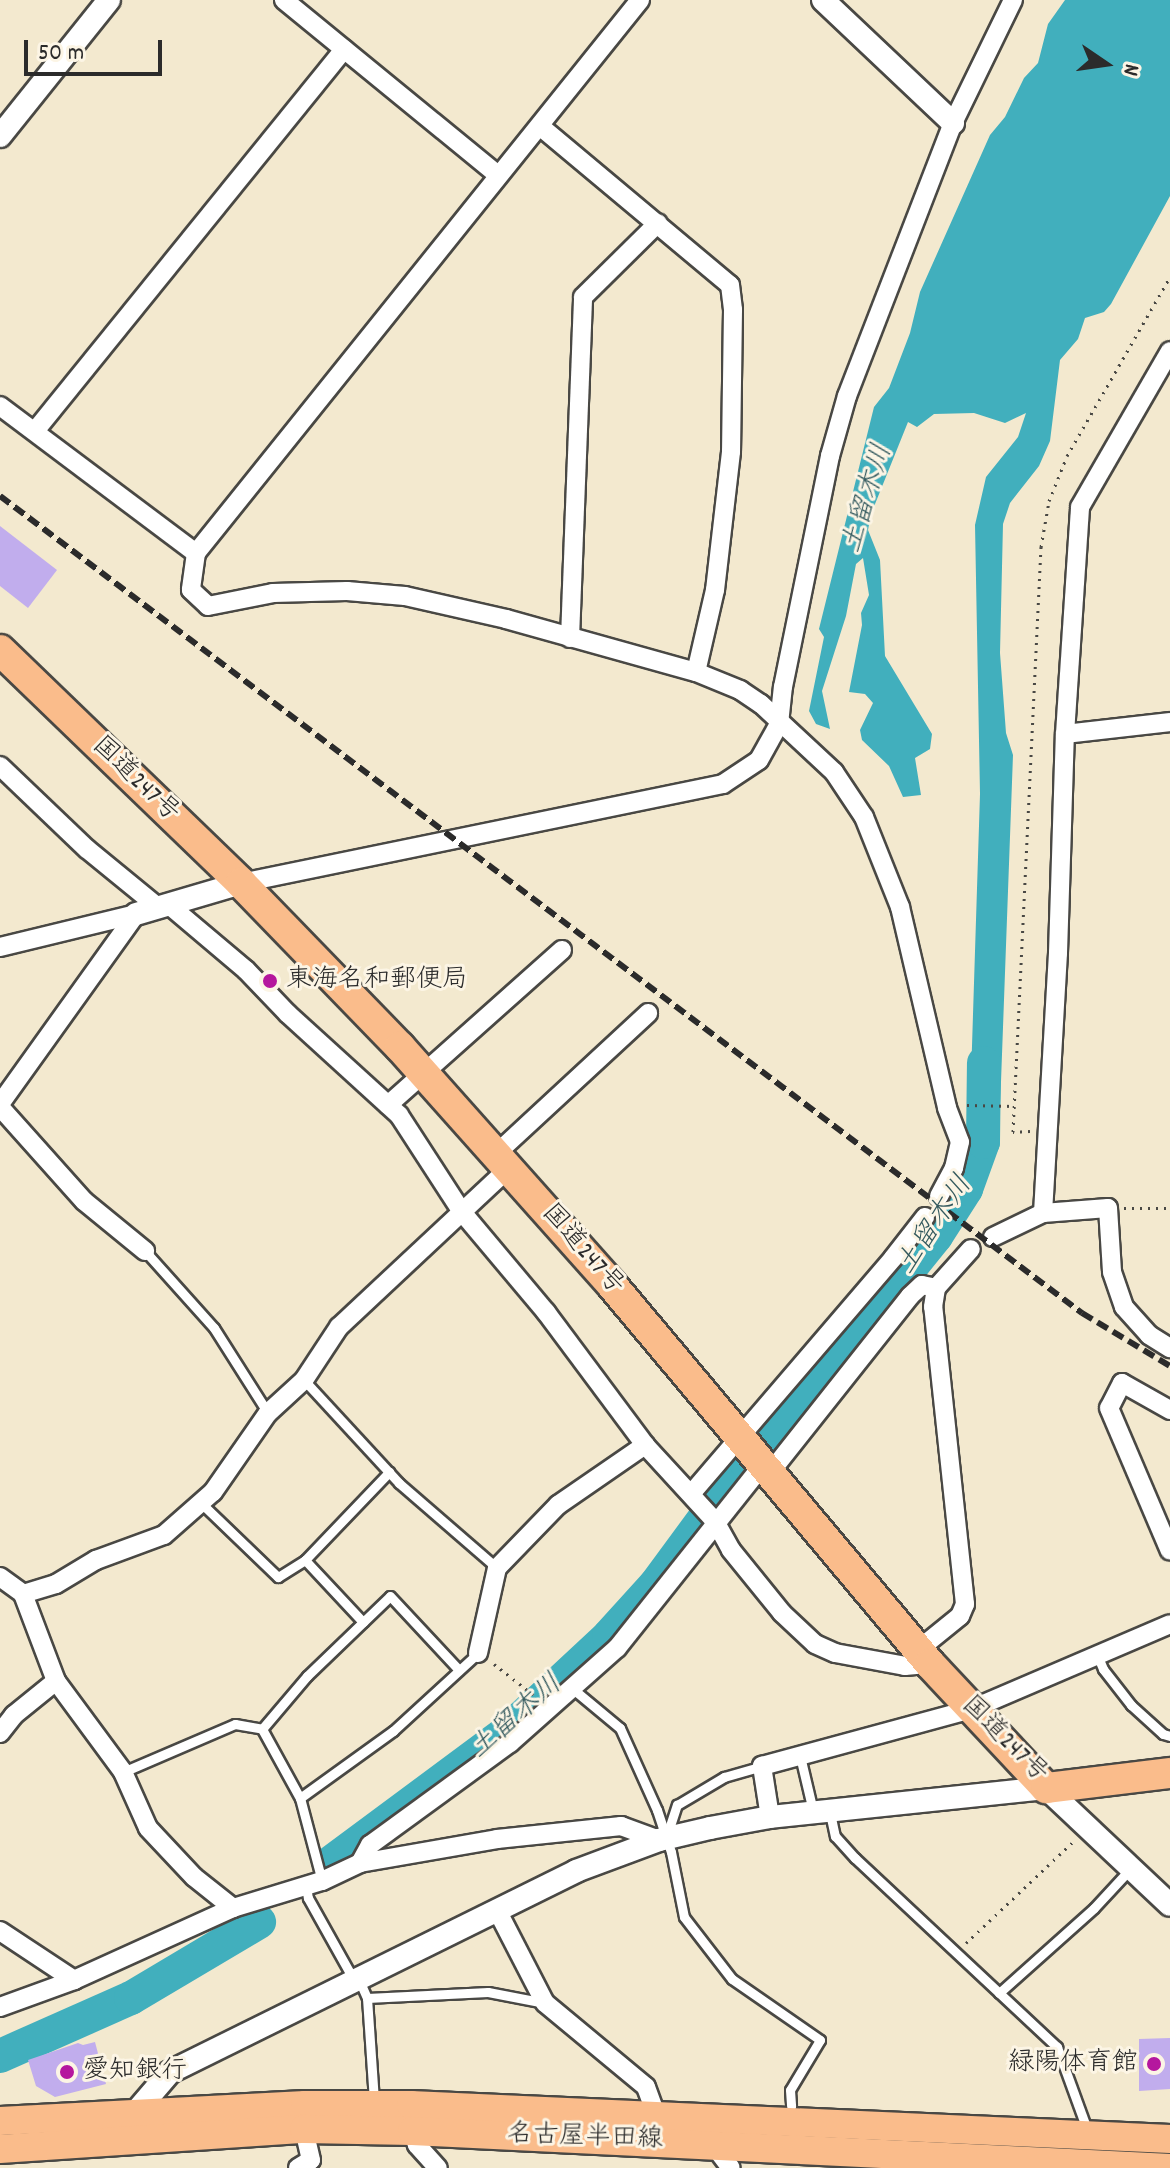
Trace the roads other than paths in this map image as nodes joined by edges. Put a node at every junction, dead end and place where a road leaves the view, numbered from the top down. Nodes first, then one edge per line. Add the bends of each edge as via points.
1 (109, 0) edge
2 (284, 0) edge
3 (640, 0) edge
4 (823, 0) edge
5 (1013, 0) edge
6 (344, 49) junction
7 (953, 123) junction
8 (541, 127) junction
9 (1, 131) edge
10 (498, 175) junction
11 (658, 223) junction
12 (1170, 351) edge
13 (0, 406) edge
14 (35, 431) junction
15 (196, 553) junction
16 (570, 638) junction
17 (0, 650) edge
18 (696, 672) junction
19 (1170, 722) edge
20 (779, 724) junction
21 (1065, 734) junction
22 (0, 766) edge
23 (241, 883) junction
24 (164, 906) junction
25 (136, 914) junction
26 (0, 947) edge
27 (562, 950) dead end
28 (648, 1013) dead end
29 (423, 1072) junction
30 (388, 1105) junction
31 (0, 1106) edge
32 (503, 1160) junction
33 (939, 1196) dead end
34 (462, 1212) junction
35 (1043, 1213) junction
36 (925, 1217) dead end
37 (993, 1237) dead end
38 (971, 1249) dead end
39 (145, 1251) joint
40 (936, 1288) junction
41 (1170, 1348) edge
42 (304, 1380) junction
43 (1170, 1410) edge
44 (268, 1413) junction
45 (645, 1445) junction
46 (754, 1454) junction
47 (389, 1472) junction
48 (693, 1496) junction
49 (201, 1503) junction
50 (715, 1521) junction
51 (1170, 1551) edge
52 (305, 1560) junction
53 (497, 1568) junction
54 (0, 1577) edge
55 (23, 1594) junction
56 (363, 1622) junction
57 (1170, 1624) edge
58 (478, 1653) joint
59 (924, 1657) junction
60 (1098, 1657) junction
61 (459, 1670) junction
62 (56, 1681) junction
63 (573, 1689) junction
64 (972, 1709) junction
65 (262, 1729) junction
66 (0, 1733) edge
67 (1170, 1736) edge
68 (800, 1756) junction
69 (762, 1766) junction
70 (123, 1772) junction
71 (1170, 1773) edge
72 (1046, 1788) junction
73 (300, 1798) junction
74 (821, 1811) junction
75 (770, 1817) junction
76 (663, 1839) junction
77 (360, 1863) junction
78 (1131, 1868) junction
79 (314, 1883) junction
80 (1170, 1905) edge
81 (233, 1908) junction
82 (498, 1912) junction
83 (0, 1931) edge
84 (74, 1980) junction
85 (360, 1986) junction
86 (999, 1993) junction
87 (545, 2003) junction
88 (0, 2007) edge
89 (374, 2105) junction
90 (791, 2106) dead end
91 (134, 2114) junction
92 (656, 2114) junction
93 (0, 2121) edge
94 (304, 2129) junction
95 (412, 2131) junction
96 (1089, 2135) junction
97 (1170, 2139) edge
98 (713, 2143) junction
99 (0, 2149) edge
100 (298, 2168) edge
101 (438, 2168) edge
102 (731, 2168) edge
103 (1170, 2168) edge

1 - 9 street
2 - 6 street
3 - 8 street
4 - 7 street
5 - 7 street
6 - 10 street
6 - 14 street
7 - 20 street via 834,441
8 - 10 street
8 - 11 street
10 - 15 street
11 - 16 street via 583,297
11 - 18 street via 730,285 733,310 731,452 715,590
12 - 21 street via 1080,507
13 - 14 street
14 - 15 street
15 - 16 street via 191,590 208,606 273,593 405,596
16 - 18 street
17 - 23 highway, 国道247号
18 - 20 street via 740,690
19 - 21 street
20 - 23 street via 759,760 723,784
20 - 33 street via 834,772 864,817 900,907 947,1108 960,1142
21 - 35 street
22 - 24 street via 87,849
23 - 24 street
23 - 29 highway, 国道247号
24 - 25 street
24 - 30 street via 246,970
25 - 26 street
25 - 31 street
27 - 29 street
28 - 32 street
29 - 30 street
29 - 32 highway, 国道247号
30 - 34 street
31 - 39 street via 84,1201
32 - 34 street
32 - 46 highway, 国道247号
34 - 42 street via 339,1327
34 - 45 street via 546,1312
35 - 37 street
35 - 41 street via 1108,1208 1112,1272 1124,1307 1149,1335
36 - 46 street
38 - 40 street
39 - 44 lane via 214,1328
40 - 46 street via 922,1285
40 - 59 street via 933,1307 965,1604
42 - 44 street
42 - 47 lane
43 - 51 street via 1122,1383 1109,1408
44 - 49 street
45 - 48 street
45 - 53 street via 558,1505
46 - 48 street
46 - 50 street
46 - 59 highway, 国道247号
47 - 52 lane
47 - 53 lane
48 - 50 street
49 - 52 lane via 278,1577
49 - 55 street via 164,1535
50 - 59 street via 731,1550 782,1613 815,1644 905,1666
50 - 63 street via 636,1625
52 - 56 lane
53 - 58 street
54 - 55 street
55 - 62 street
56 - 61 lane via 390,1596
56 - 65 lane
57 - 60 street
58 - 61 lane
59 - 64 highway, 国道247号
60 - 64 street
60 - 67 lane via 1131,1705
61 - 73 lane via 393,1731
62 - 66 street
62 - 70 street
63 - 76 lane via 620,1728
63 - 77 street via 510,1743 370,1845
64 - 68 street
64 - 72 highway, 国道247号
65 - 70 lane via 235,1724
65 - 73 lane
68 - 69 street
68 - 74 lane
69 - 75 street
69 - 76 lane via 724,1777 677,1805
70 - 81 street via 148,1828 194,1877
71 - 72 highway, 国道247号
72 - 74 street
72 - 78 street
73 - 79 lane
74 - 75 street
74 - 86 lane via 835,1836
75 - 76 street
76 - 77 street via 621,1826 497,1839
76 - 82 street via 576,1871
76 - 90 lane via 690,1926 732,1979 820,2040 790,2090
77 - 79 street
78 - 80 street
78 - 86 lane
79 - 81 street
79 - 85 lane via 308,1898
81 - 84 street
82 - 85 street
82 - 87 street
83 - 84 street
84 - 88 street
85 - 87 lane via 488,1992
85 - 89 lane via 376,2085
85 - 91 street via 170,2072
86 - 96 lane via 1057,2047
87 - 92 street via 646,2087
89 - 91 main road, 名古屋半田線
89 - 92 main road, 名古屋半田線
91 - 93 main road, 名古屋半田線
92 - 96 main road, 名古屋半田線
92 - 98 street
94 - 95 main road, 名古屋半田線
94 - 99 main road, 名古屋半田線
94 - 100 street via 311,2160
95 - 98 main road, 名古屋半田線
95 - 101 street
96 - 97 main road, 名古屋半田線
98 - 102 street
98 - 103 main road, 名古屋半田線

